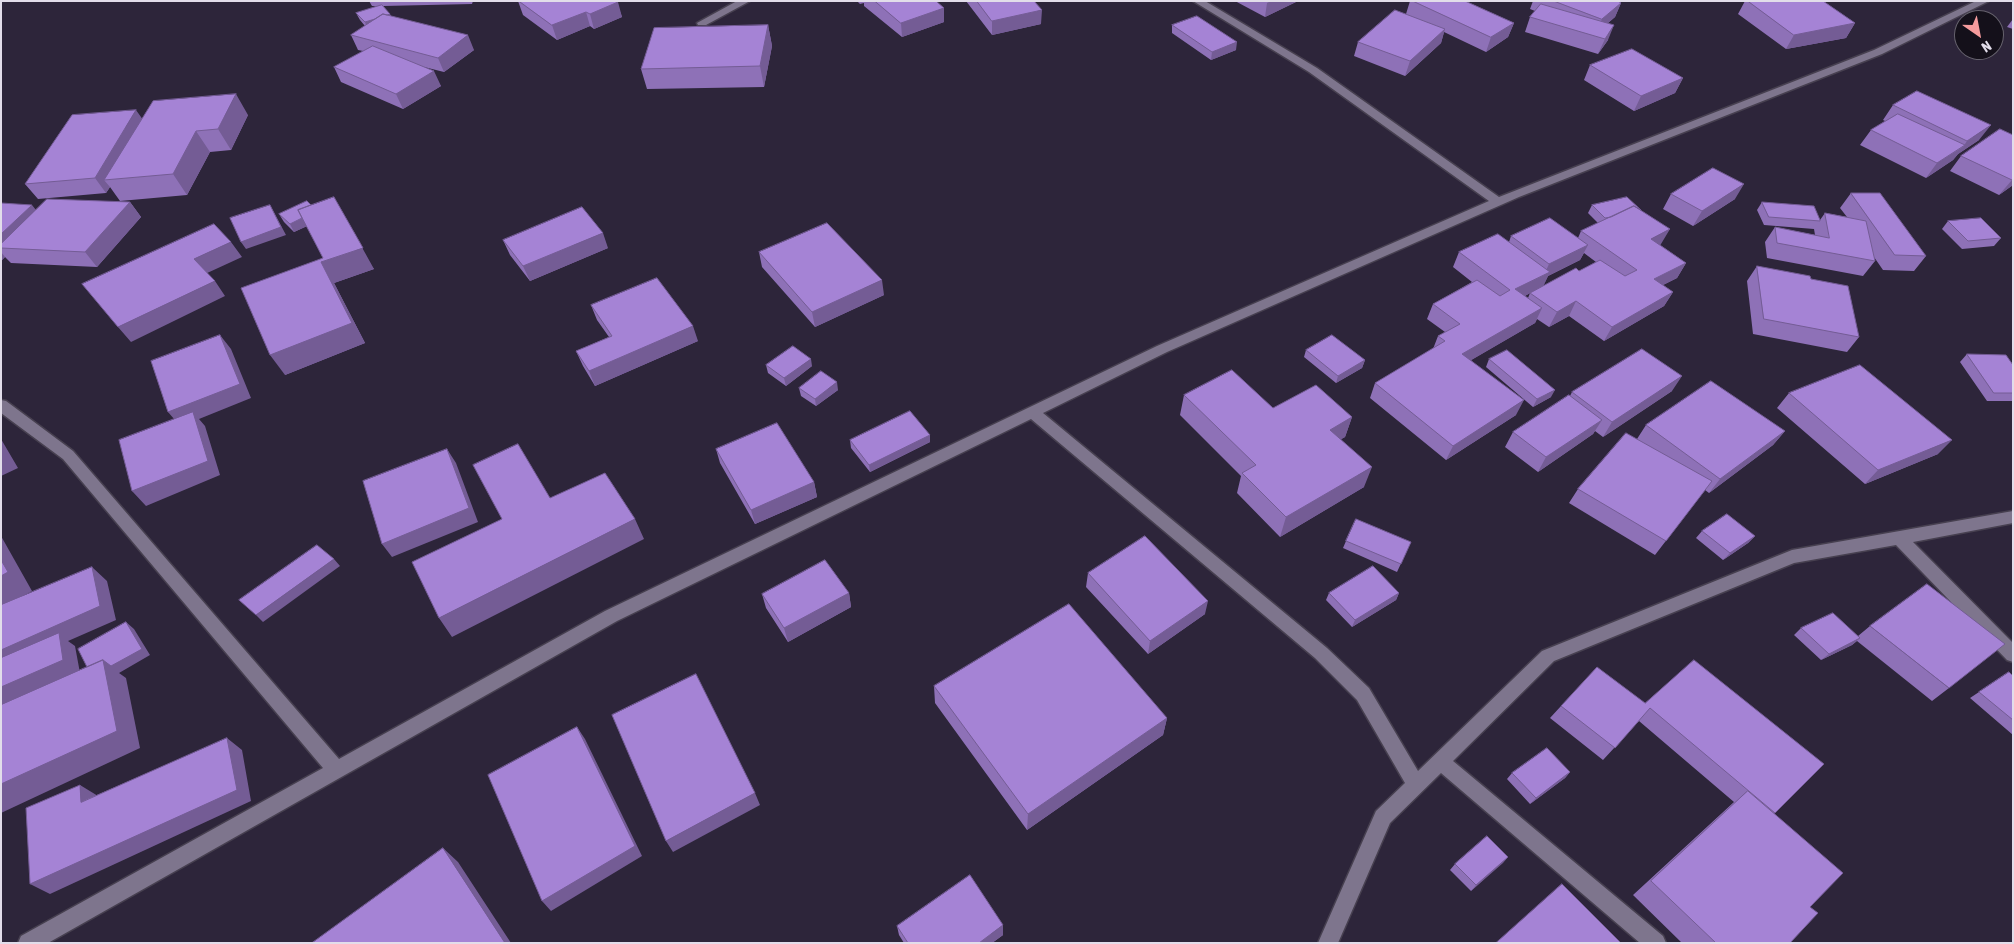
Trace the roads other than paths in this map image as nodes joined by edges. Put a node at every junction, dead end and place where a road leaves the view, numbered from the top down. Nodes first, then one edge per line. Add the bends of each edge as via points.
1 (745, 1) edge
2 (1198, 1) edge
3 (1984, 1) edge
4 (702, 23) dead end
5 (1498, 202) junction
6 (1, 405) edge
7 (1032, 412) junction
8 (2013, 517) edge
9 (1899, 538) junction
10 (2013, 655) edge
11 (1441, 762) junction
12 (337, 770) junction
13 (1416, 785) junction
14 (28, 943) edge
15 (1328, 943) edge
16 (1656, 943) edge

1 - 4 street
2 - 5 street via 1313,70
3 - 5 street via 1878,52
5 - 7 street via 1162,349
6 - 12 street via 68,455
7 - 12 street via 611,616
7 - 13 street via 1321,653 1362,694
8 - 9 street
9 - 10 street
9 - 11 street via 1792,557 1548,656
11 - 13 street
11 - 16 street
12 - 14 street
13 - 15 street via 1384,817

